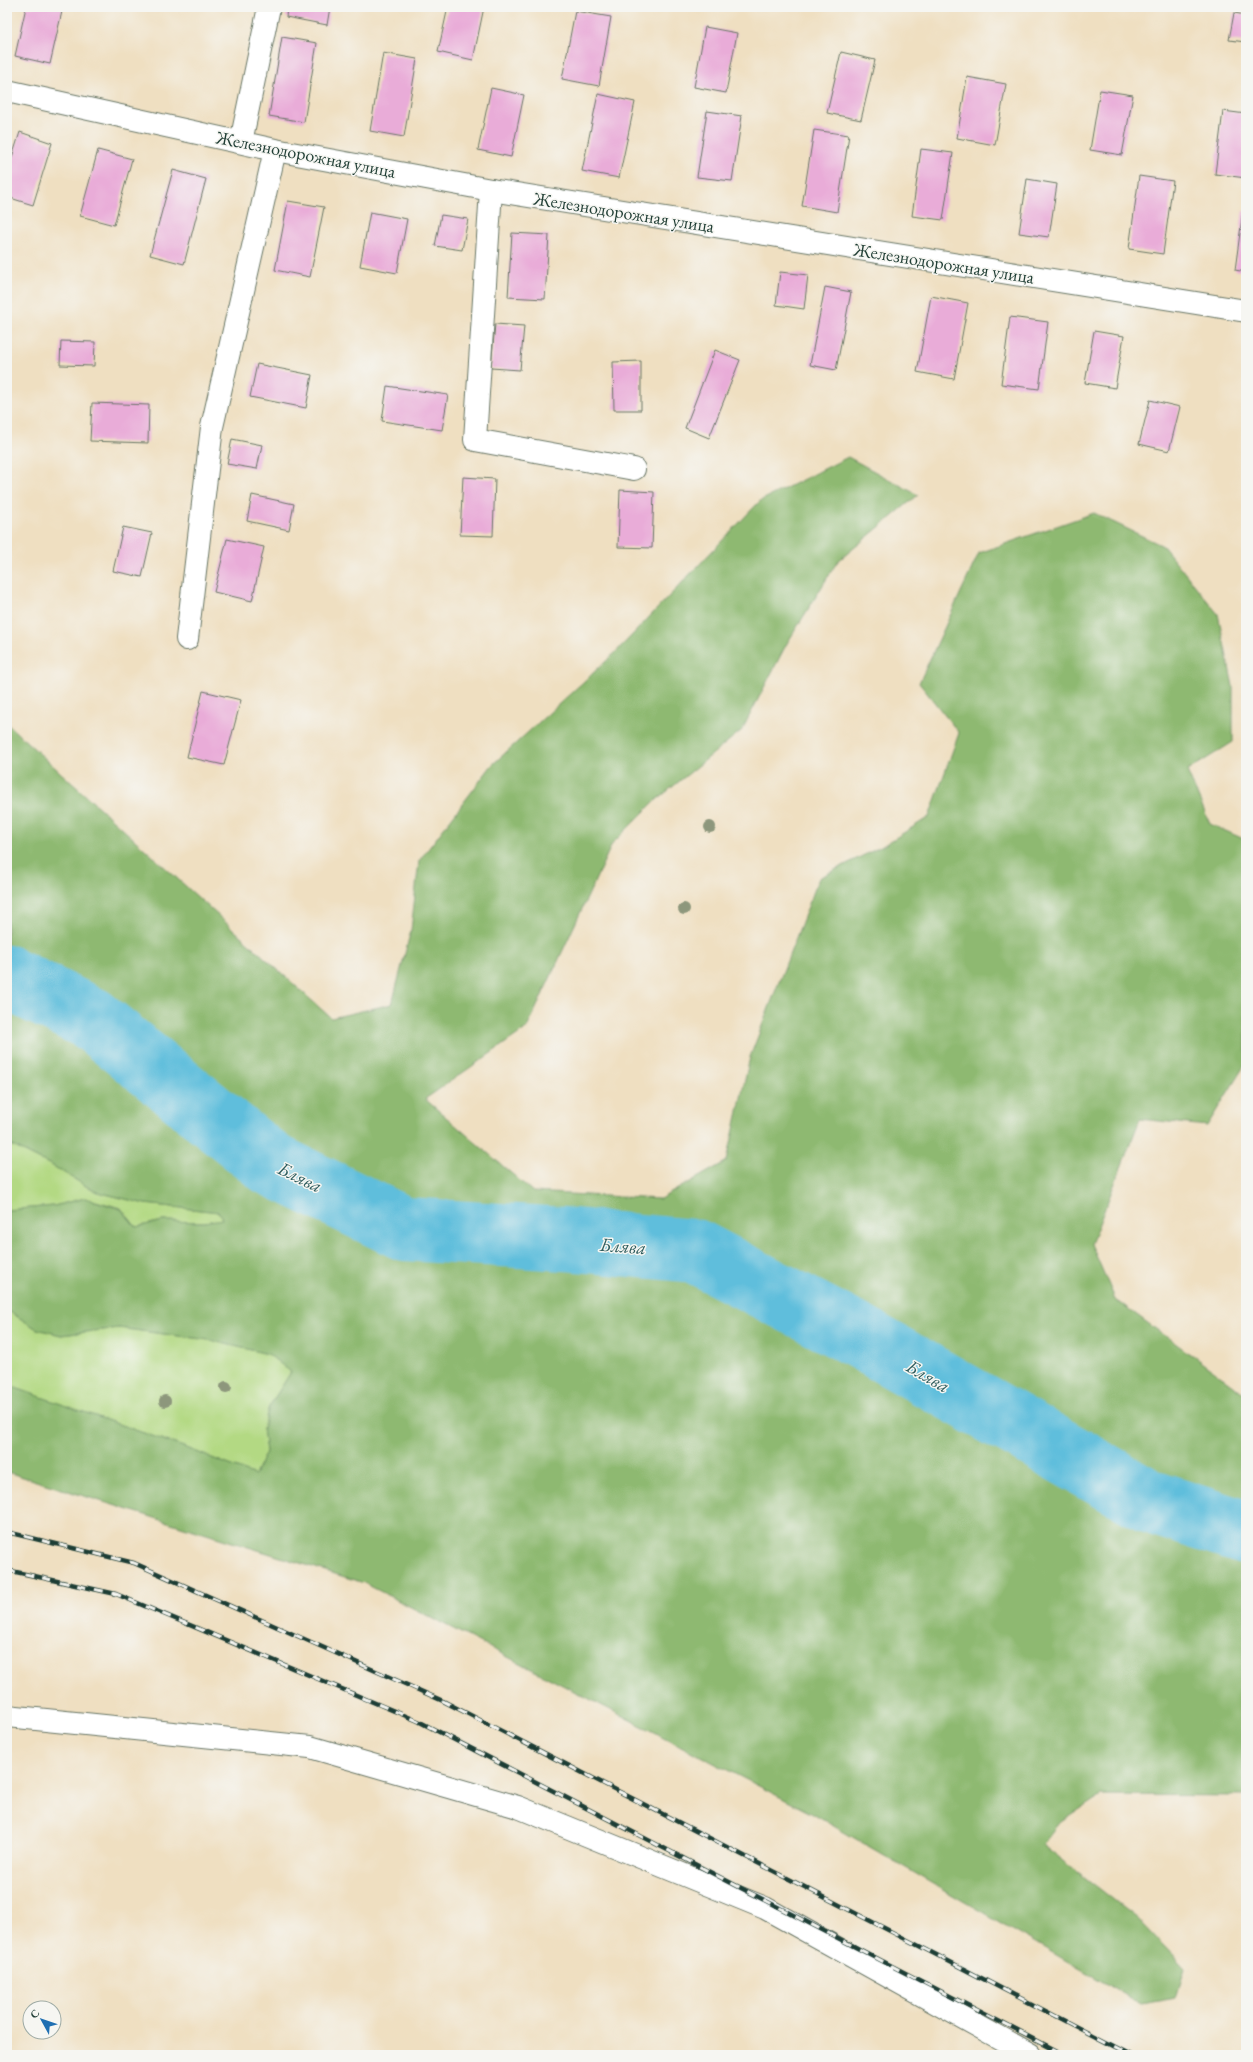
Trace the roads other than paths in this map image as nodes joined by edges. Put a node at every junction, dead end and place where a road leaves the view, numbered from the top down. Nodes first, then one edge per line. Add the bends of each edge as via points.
1 (269, 7) edge
2 (7, 91) edge
3 (241, 142) junction
4 (275, 150) junction
5 (491, 190) junction
6 (1246, 312) edge
7 (634, 469) dead end
8 (187, 640) dead end
9 (7, 1716) edge
10 (1030, 2055) edge

1 - 3 street
2 - 3 street, Железнодорожная улица
3 - 4 street, Железнодорожная улица
4 - 5 street, Железнодорожная улица
4 - 8 street via 212,427
5 - 6 street, Железнодорожная улица
5 - 7 street via 476,440
9 - 10 street via 310,1747 518,1807 765,1908

